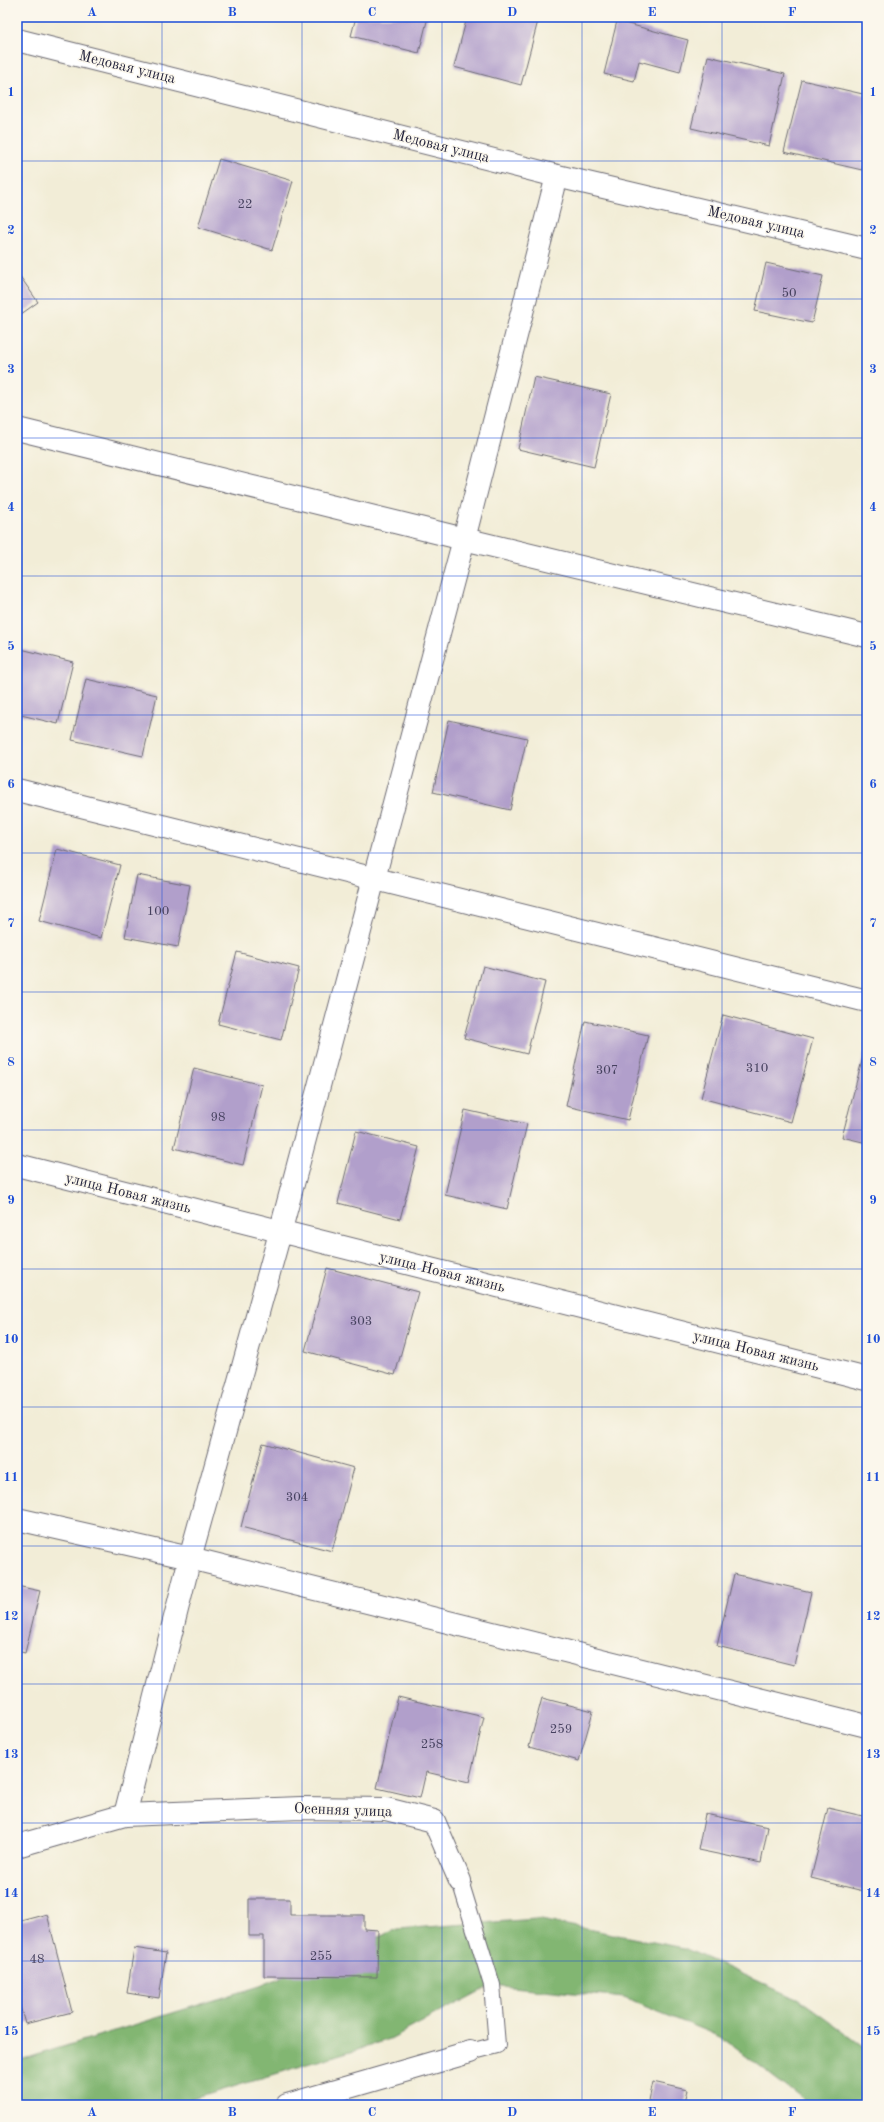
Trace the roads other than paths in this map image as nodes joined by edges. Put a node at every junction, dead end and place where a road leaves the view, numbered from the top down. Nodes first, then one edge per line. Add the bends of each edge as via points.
1 (17, 40) edge
2 (557, 176) junction
3 (867, 249) edge
4 (17, 429) edge
5 (464, 540) junction
6 (867, 636) edge
7 (17, 790) edge
8 (374, 877) junction
9 (867, 1001) edge
10 (17, 1165) edge
11 (280, 1233) junction
12 (867, 1379) edge
13 (17, 1519) edge
14 (190, 1558) junction
15 (867, 1726) edge
16 (125, 1815) junction
17 (17, 1846) edge
18 (460, 1881) joint
19 (470, 2052) joint
20 (287, 2105) edge

1 - 2 street, Медовая улица
2 - 3 street, Медовая улица
2 - 5 street
4 - 5 street
5 - 6 street
5 - 8 street
7 - 8 street
8 - 9 street
8 - 11 street
10 - 11 street, улица Новая жизнь
11 - 12 street, улица Новая жизнь
11 - 14 street
13 - 14 street
14 - 15 street
14 - 16 street
16 - 17 street, Осенняя улица
16 - 18 street, Осенняя улица via 301,1808 386,1809 434,1821
18 - 19 lane, Осенняя улица via 492,1985 497,2045
19 - 20 street

